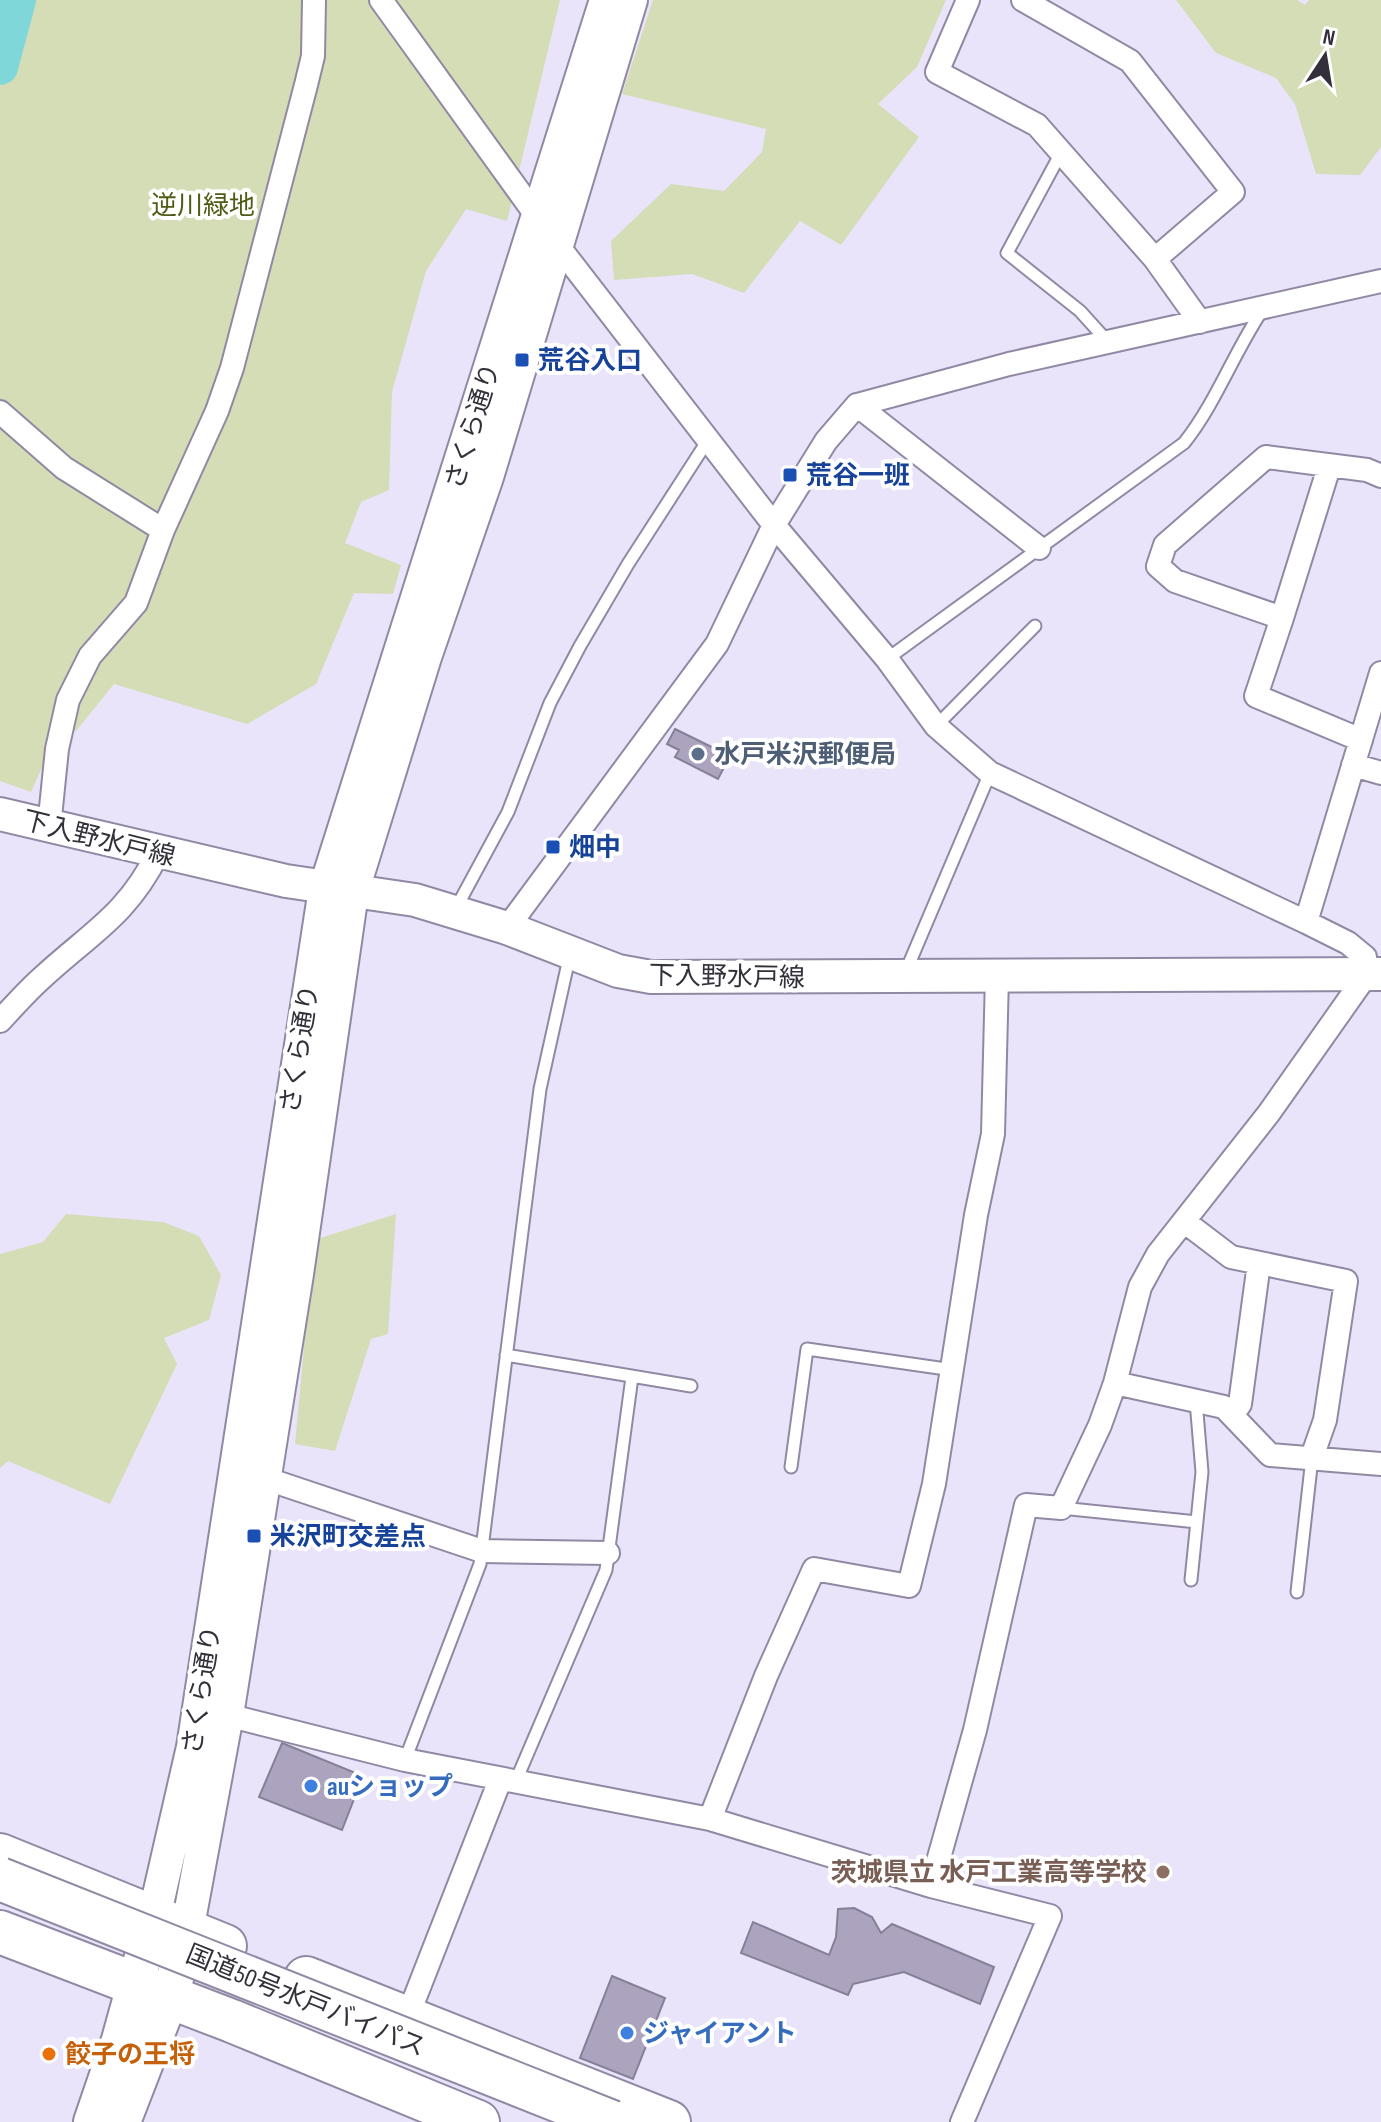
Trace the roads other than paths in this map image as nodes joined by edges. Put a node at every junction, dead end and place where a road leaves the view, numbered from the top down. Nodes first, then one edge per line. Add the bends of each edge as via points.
1 (314, 0) edge
2 (381, 0) edge
3 (606, 0) edge
4 (631, 0) edge
5 (968, 0) edge
6 (1023, 0) edge
7 (1062, 150) junction
8 (537, 215) junction
9 (559, 247) junction
10 (1155, 259) junction
11 (1381, 281) edge
12 (1263, 308) junction
13 (1200, 322) junction
14 (1108, 342) junction
15 (857, 405) junction
16 (0, 412) edge
17 (708, 440) junction
18 (1329, 467) junction
19 (1381, 476) edge
20 (774, 525) junction
21 (163, 530) junction
22 (1039, 548) junction
23 (1282, 618) junction
24 (1035, 626) dead end
25 (887, 659) junction
26 (1381, 673) edge
27 (936, 726) junction
28 (1361, 740) junction
29 (1353, 765) junction
30 (990, 773) junction
31 (1381, 773) edge
32 (0, 814) edge
33 (49, 827) junction
34 (158, 853) junction
35 (338, 891) junction
36 (454, 911) junction
37 (1306, 922) junction
38 (507, 928) junction
39 (570, 954) junction
40 (1374, 974) edge
41 (997, 976) junction
42 (903, 978) junction
43 (0, 1021) edge
44 (1185, 1222) junction
45 (1259, 1263) junction
46 (506, 1355) junction
47 (954, 1370) junction
48 (632, 1377) junction
49 (1115, 1383) junction
50 (691, 1386) dead end
51 (1196, 1401) junction
52 (1232, 1415) junction
53 (1312, 1457) junction
54 (1381, 1464) edge
55 (791, 1467) dead end
56 (264, 1478) junction
57 (1061, 1508) junction
58 (1197, 1522) junction
59 (482, 1551) junction
60 (608, 1553) junction
61 (1191, 1580) dead end
62 (1297, 1592) dead end
63 (227, 1715) junction
64 (405, 1760) junction
65 (507, 1782) junction
66 (710, 1819) junction
67 (0, 1855) edge
68 (0, 1879) edge
69 (931, 1886) junction
70 (0, 1906) edge
71 (171, 1924) junction
72 (0, 1932) edge
73 (153, 1991) junction
74 (407, 2018) junction
75 (92, 2122) edge
76 (122, 2122) edge
77 (478, 2122) edge
78 (533, 2122) edge
79 (612, 2122) edge
80 (669, 2122) edge
81 (962, 2122) edge

1 - 21 street via 313,56 232,368
2 - 8 street
3 - 8 street, さくら通り
4 - 9 street, さくら通り
5 - 7 street via 937,72 1037,125
6 - 10 street via 1130,61 1233,192
7 - 10 street
7 - 14 lane via 1007,253 1080,311
8 - 9 street
8 - 35 street, さくら通り
9 - 17 street
9 - 35 street, さくら通り
10 - 13 street
11 - 12 street
12 - 13 street
12 - 22 lane via 1184,443
13 - 14 street
14 - 15 street
15 - 20 street via 826,441
15 - 22 street
16 - 21 street via 64,468
17 - 20 street
17 - 36 lane via 580,646 550,703 508,812
18 - 19 street
18 - 23 street
18 - 23 street via 1266,457 1165,545 1161,555 1158,566 1175,581
20 - 25 street
20 - 38 street via 717,644
21 - 33 street via 136,603 90,656 68,700
22 - 25 lane
23 - 28 street via 1256,696
24 - 27 lane
25 - 27 street
26 - 28 street
27 - 30 street
28 - 29 street
29 - 31 street
29 - 37 street
30 - 37 street
30 - 42 lane
32 - 33 street, 下入野水戸線
33 - 34 street, 下入野水戸線
34 - 35 street, 下入野水戸線
34 - 43 street via 120,912 42,977
35 - 36 street, 下入野水戸線 via 386,894
35 - 56 street, さくら通り
35 - 71 street, さくら通り via 193,1747
36 - 38 street, 下入野水戸線
37 - 40 street via 1348,943 1365,957
38 - 39 street, 下入野水戸線
39 - 42 street, 下入野水戸線 via 651,977
39 - 46 lane via 540,1089
40 - 41 street, 下入野水戸線
40 - 44 street
41 - 42 street, 下入野水戸線
41 - 47 street via 993,1134
44 - 45 street via 1231,1257
44 - 49 street via 1140,1287
45 - 52 street via 1240,1404
45 - 53 street via 1346,1281 1325,1420
46 - 48 lane
46 - 59 lane
47 - 55 lane via 807,1349
47 - 66 street via 909,1586 814,1569
48 - 50 lane
48 - 60 lane
49 - 51 street
49 - 57 street
51 - 52 street via 1224,1407
51 - 58 lane via 1202,1472
52 - 53 street via 1270,1455
53 - 54 street
53 - 62 lane
56 - 59 street
56 - 63 street, さくら通り
57 - 58 lane
57 - 69 street via 1026,1505 975,1730
58 - 61 lane
59 - 60 street
59 - 64 lane
60 - 65 lane via 606,1570
63 - 64 street
63 - 71 street, さくら通り
64 - 65 street
65 - 66 street
65 - 74 street
66 - 69 street
67 - 71 highway
68 - 79 highway, 国道50号水戸バイパス, bridge
69 - 81 street via 1050,1916
70 - 78 highway, 国道50号水戸バイパス
71 - 73 main road, さくら通り
71 - 74 highway
72 - 73 highway
73 - 75 main road, さくら通り
73 - 76 main road, さくら通り
73 - 77 highway
74 - 80 highway

